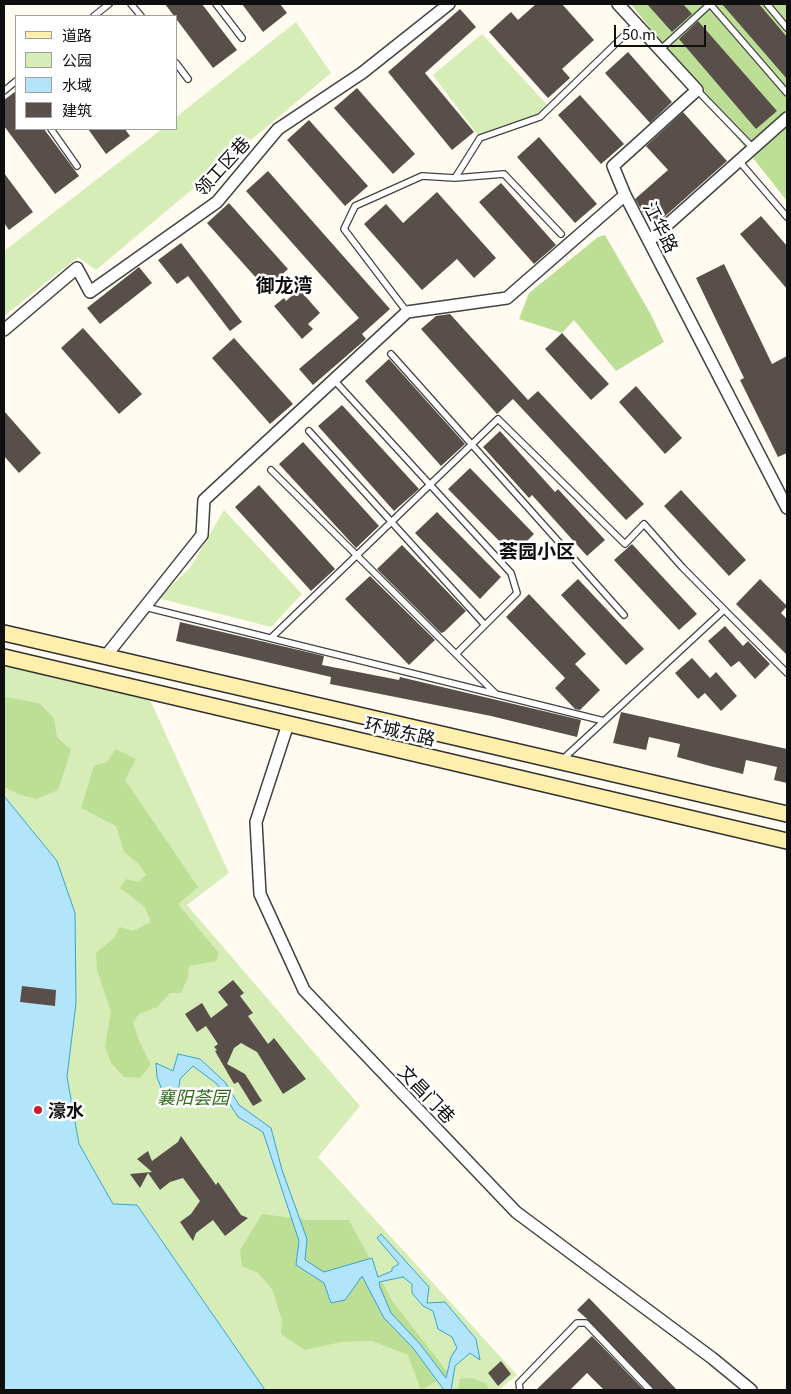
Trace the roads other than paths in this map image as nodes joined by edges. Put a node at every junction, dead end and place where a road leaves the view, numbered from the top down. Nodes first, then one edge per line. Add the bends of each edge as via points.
1 (109, 4) edge
2 (131, 4) edge
3 (216, 4) edge
4 (449, 4) edge
5 (618, 4) edge
6 (710, 4) edge
7 (767, 4) edge
8 (95, 15) edge
9 (140, 15) edge
10 (636, 24) junction
11 (787, 28) edge
12 (242, 38) dead end
13 (660, 50) junction
14 (178, 66) edge
15 (188, 78) dead end
16 (15, 81) edge
17 (697, 90) junction
18 (4, 91) edge
19 (787, 93) edge
20 (787, 118) edge
21 (52, 130) edge
22 (753, 148) junction
23 (739, 160) junction
24 (77, 166) dead end
25 (455, 178) junction
26 (625, 195) junction
27 (787, 217) edge
28 (561, 234) dead end
29 (649, 241) junction
30 (407, 312) junction
31 (4, 330) edge
32 (391, 354) dead end
33 (334, 380) junction
34 (309, 431) dead end
35 (472, 445) junction
36 (271, 470) dead end
37 (430, 485) junction
38 (787, 508) edge
39 (392, 523) junction
40 (356, 557) junction
41 (145, 607) junction
42 (724, 610) junction
43 (624, 615) dead end
44 (485, 625) junction
45 (4, 633) edge
46 (271, 638) junction
47 (456, 654) junction
48 (4, 657) edge
49 (106, 657) junction
50 (787, 673) edge
51 (496, 694) junction
52 (604, 721) junction
53 (288, 724) junction
54 (560, 762) junction
55 (787, 814) edge
56 (787, 841) edge
57 (520, 1390) edge
58 (650, 1390) edge
59 (751, 1390) edge

1 - 8 lane
2 - 9 lane
3 - 12 lane
4 - 31 street, 领工区巷 via 362,73 278,129 217,202 90,292 77,268
5 - 10 street
6 - 13 lane
6 - 19 lane
7 - 11 lane
10 - 13 street
10 - 25 lane via 540,118 480,138
13 - 17 street
14 - 15 lane
16 - 18 lane
17 - 22 lane
17 - 26 street, 江华路 via 613,166
20 - 22 street
21 - 24 lane
22 - 23 street
23 - 27 lane
23 - 29 street
25 - 28 lane via 504,174
25 - 30 lane via 422,176 355,206 344,230
26 - 29 street, 江华路
26 - 30 street via 507,298
29 - 38 street, 江华路
30 - 33 street
32 - 35 lane
33 - 37 lane
33 - 41 street via 204,500 202,535
34 - 39 lane
35 - 37 lane
35 - 42 lane via 498,419 624,544 644,524
35 - 43 lane
36 - 40 lane
37 - 39 lane
37 - 44 lane via 512,573 517,593
39 - 40 lane
39 - 44 lane
40 - 46 lane
40 - 47 lane
41 - 46 lane
41 - 49 street
42 - 50 lane
42 - 52 lane
44 - 47 lane
45 - 49 main road, 环城东路
46 - 51 lane
47 - 51 lane
48 - 53 main road, 环城东路
49 - 54 main road, 环城东路
51 - 52 lane
52 - 54 lane
53 - 56 main road, 环城东路
53 - 59 street, 文昌门巷 via 256,822 260,894 304,990 516,1212
54 - 55 main road, 环城东路
57 - 58 lane via 519,1382 570,1330 577,1324 586,1323

